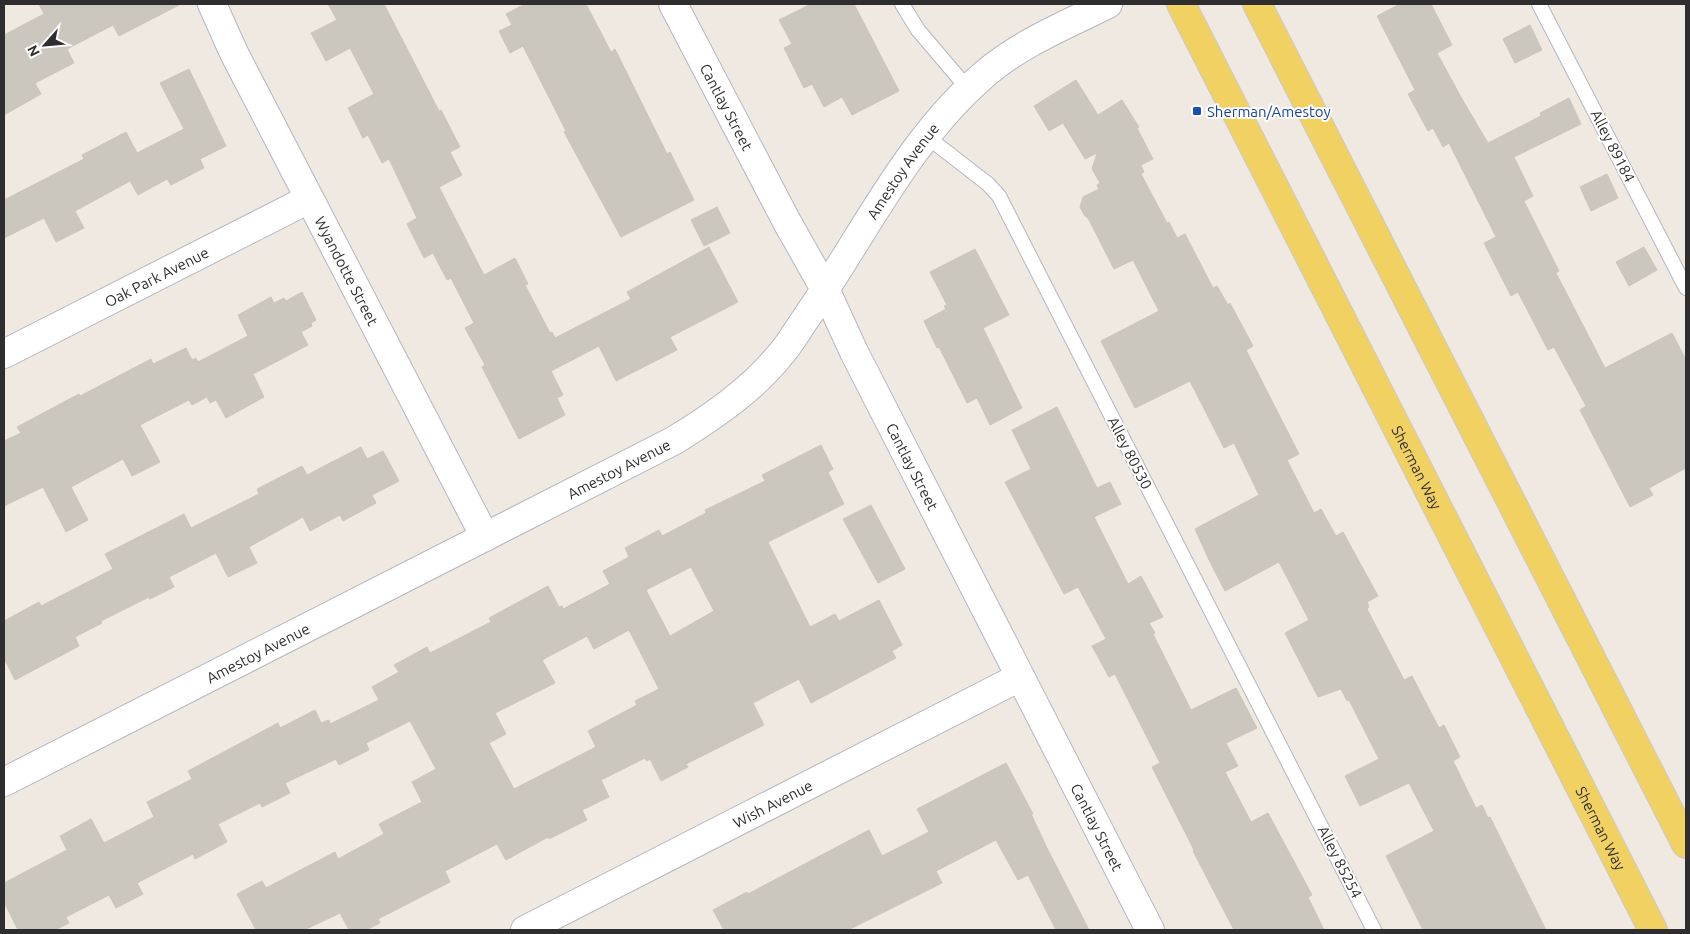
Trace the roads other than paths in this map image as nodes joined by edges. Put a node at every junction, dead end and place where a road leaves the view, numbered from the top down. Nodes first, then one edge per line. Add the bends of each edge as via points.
1 (212, 4) edge
2 (673, 4) edge
3 (902, 4) edge
4 (1108, 4) edge
5 (1181, 4) edge
6 (1257, 4) edge
7 (1539, 4) edge
8 (969, 90) junction
9 (926, 136) junction
10 (309, 198) junction
11 (1686, 288) edge
12 (826, 290) junction
13 (4, 354) edge
14 (485, 537) junction
15 (1020, 677) junction
16 (4, 782) edge
17 (1305, 794) joint
18 (1686, 844) edge
19 (525, 930) edge
20 (1150, 930) edge
21 (1374, 930) edge
22 (1654, 930) edge

1 - 10 street, Wyandotte Street
2 - 12 street, Cantlay Street
3 - 8 lane via 918,30
4 - 8 street, Amestoy Avenue via 1019,50 987,72
5 - 22 main road, Sherman Way
6 - 18 main road
7 - 11 lane, Alley 89184
8 - 9 street, Amestoy Avenue
9 - 12 street, Amestoy Avenue via 906,161
9 - 17 lane, Alley 80530 via 999,196
10 - 13 street, Oak Park Avenue
10 - 14 street, Wyandotte Street
12 - 14 street, Amestoy Avenue via 780,356 753,383 695,427
12 - 15 street, Cantlay Street via 854,352
14 - 16 street, Amestoy Avenue
15 - 19 street, Wish Avenue
15 - 20 street, Cantlay Street
17 - 21 lane, Alley 85254

